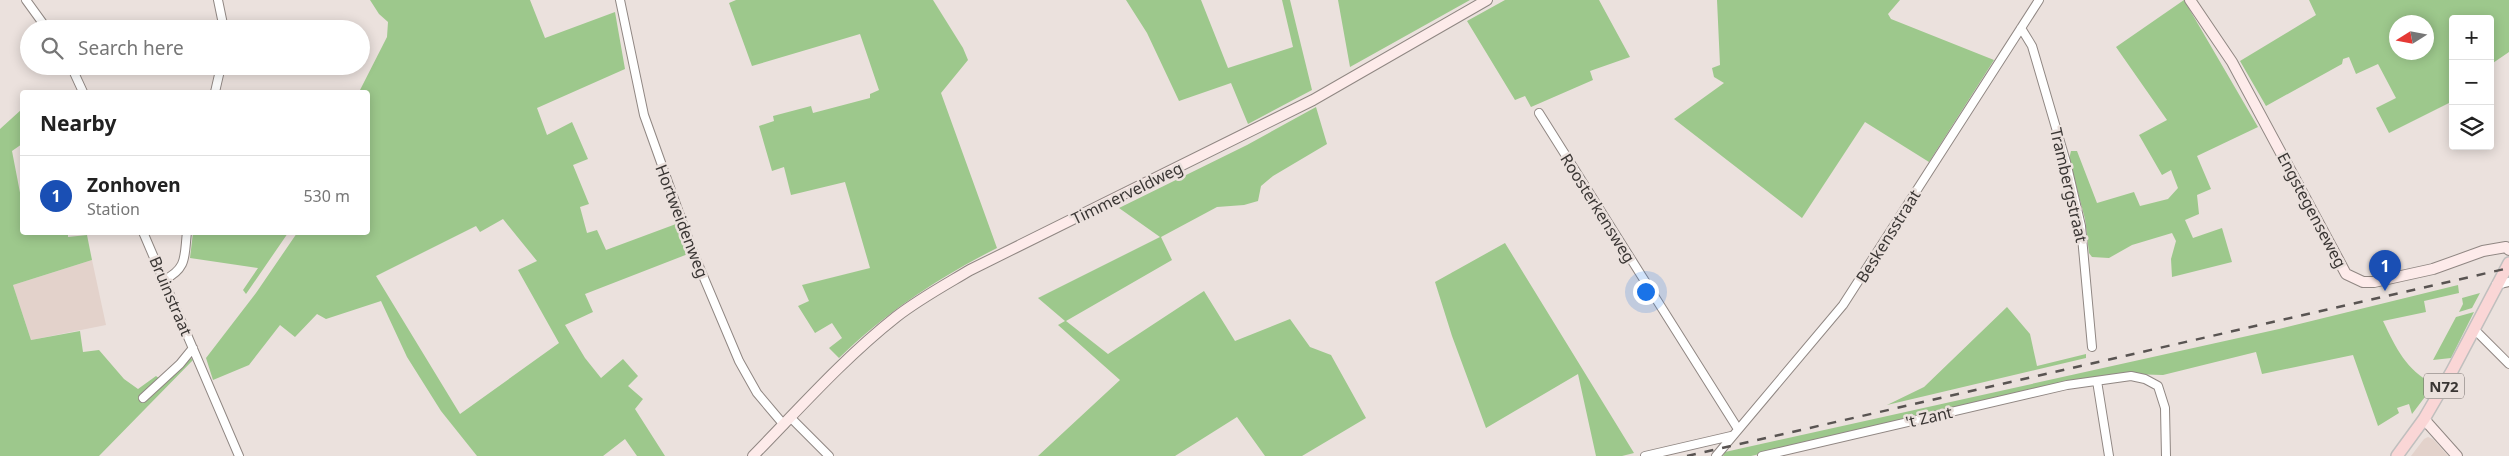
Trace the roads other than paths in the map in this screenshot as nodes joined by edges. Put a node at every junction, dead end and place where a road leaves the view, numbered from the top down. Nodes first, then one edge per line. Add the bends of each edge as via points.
1 (26, 0) edge
2 (218, 0) edge
3 (620, 0) edge
4 (1487, 0) edge
5 (2039, 0) edge
6 (2190, 0) edge
7 (40, 20) edge
8 (222, 20) edge
9 (2021, 28) junction
10 (75, 75) edge
11 (219, 75) edge
12 (82, 90) edge
13 (215, 90) edge
14 (1539, 113) dead end
15 (144, 235) edge
16 (187, 235) edge
17 (2509, 250) edge
18 (2509, 263) edge
19 (164, 280) junction
20 (2509, 282) edge
21 (2496, 285) junction
22 (2474, 330) junction
23 (193, 348) junction
24 (2092, 348) dead end
25 (2509, 364) edge
26 (2096, 381) junction
27 (143, 398) dead end
28 (2424, 419) junction
29 (788, 421) junction
30 (1738, 429) junction
31 (1731, 436) junction
32 (239, 456) edge
33 (753, 456) edge
34 (829, 456) edge
35 (1645, 456) edge
36 (1716, 456) edge
37 (1762, 456) edge
38 (2108, 456) edge
39 (2166, 456) edge
40 (2397, 456) edge
41 (2457, 456) edge

1 - 7 street
2 - 8 street
3 - 29 street, Hortweidenweg via 644,115 693,252 739,362 757,393
4 - 29 street, Timmerveldweg via 1313,100 970,270 936,290 881,330
5 - 9 street, Beskensstraat
6 - 17 street, Engstegenseweg via 2232,62 2346,274 2363,282 2374,282 2433,269 2483,251 2506,247
9 - 24 street, Trambergstraat via 2032,46 2076,200 2084,247
9 - 30 street, Beskensstraat via 1848,298
10 - 12 street
11 - 13 street
14 - 30 street, Roosterkensweg
15 - 19 street, Bruinstraat
16 - 19 street via 183,267
18 - 21 main road, N72
19 - 23 street, Bruinstraat
20 - 21 street
21 - 22 main road, N72
22 - 25 street
22 - 28 main road, N72
23 - 27 street
23 - 32 street, Bruinstraat
26 - 37 street, 't Zant
26 - 38 street
26 - 39 street, 't Zant via 2130,376 2158,386 2165,408
28 - 40 main road, N72
28 - 41 street
29 - 33 street, Timmerveldweg
29 - 34 street, Hortweidenweg
30 - 31 street, Beskensstraat
31 - 35 street
31 - 36 street, Beskensstraat

